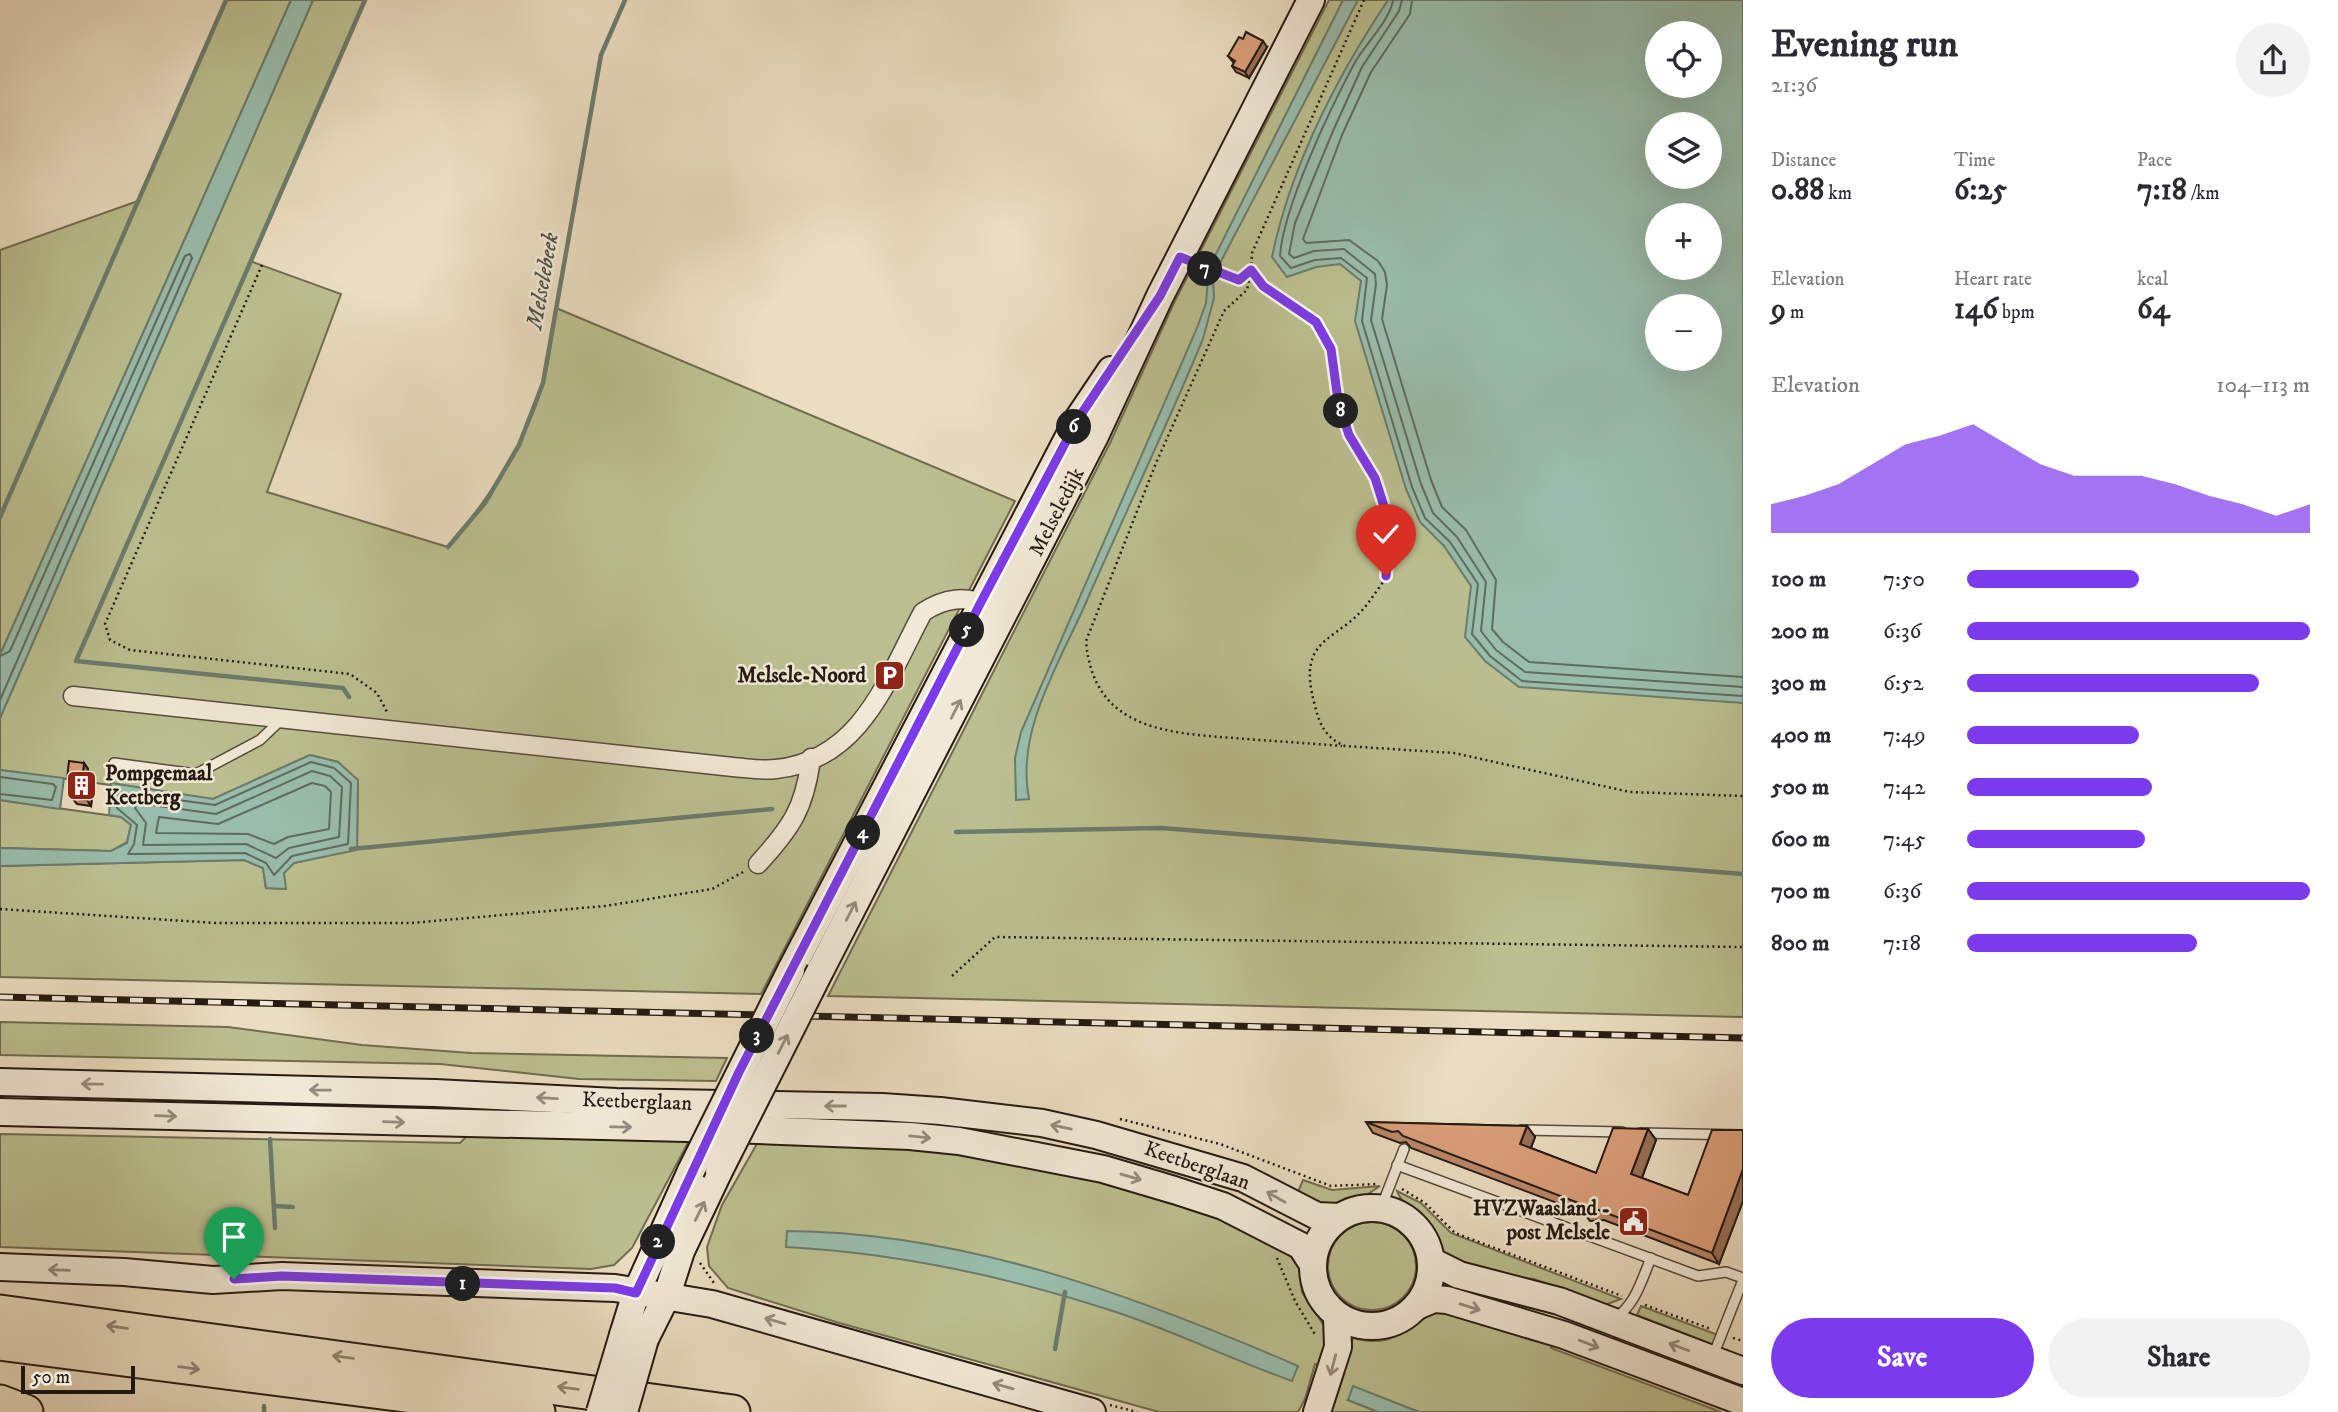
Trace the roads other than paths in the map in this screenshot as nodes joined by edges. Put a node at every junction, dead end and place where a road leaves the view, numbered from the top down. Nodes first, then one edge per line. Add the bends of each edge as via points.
1 (1311, 0) edge
2 (993, 608) junction
3 (73, 696) dead end
4 (283, 718) junction
5 (811, 758) junction
6 (114, 762) dead end
7 (758, 864) road end
8 (0, 1082) edge
9 (0, 1112) edge
10 (1507, 1130) edge
11 (1743, 1135) edge
12 (1404, 1149) edge
13 (1397, 1165) junction
14 (1385, 1197) junction
15 (1340, 1217) junction
16 (1651, 1258) junction
17 (1431, 1261) junction
18 (1312, 1263) junction
19 (0, 1268) edge
20 (1743, 1279) edge
21 (671, 1283) junction
22 (636, 1293) junction
23 (1417, 1306) junction
24 (0, 1312) edge
25 (1337, 1316) junction
26 (1610, 1321) junction
27 (634, 1337) junction
28 (0, 1343) edge
29 (1711, 1359) junction
30 (1743, 1371) edge
31 (0, 1402) edge
32 (1743, 1402) edge
33 (26, 1412) edge
34 (538, 1412) edge
35 (600, 1412) edge
36 (624, 1412) edge
37 (733, 1412) edge
38 (1092, 1412) edge
39 (1317, 1412) edge

1 - 2 main road, Melseledijk via 1160,296 1078,419
2 - 5 street via 957,599 940,601 923,611 867,716 844,743
21 -> 2 main road, bridge via 719,1171
2 - 22 main road, bridge via 791,970
3 - 4 street
4 - 5 street via 733,767 777,769
4 - 6 lane via 260,740 196,774
5 - 7 street via 807,792 784,835
15 -> 8 main road, Keetberglaan via 1317,1216 1243,1178 1108,1138 1042,1123 940,1111
9 -> 18 main road, Keetberglaan via 910,1136 993,1146 1103,1169 1223,1206 1301,1246
10 - 11 lane
12 - 13 lane
13 - 14 lane
13 - 16 lane
14 - 15 main road
14 - 17 main road via 1396,1213 1415,1227
15 - 18 main road via 1321,1236
16 - 20 lane via 1698,1276 1726,1272
16 - 26 lane via 1632,1300
17 - 23 main road via 1428,1285
17 - 26 main road via 1459,1275 1526,1290
18 - 25 main road via 1317,1292
22 -> 19 main road via 615,1288 282,1276 213,1280
20 - 29 lane
21 - 22 main road
21 - 27 main road
38 -> 21 main road via 712,1304
22 - 27 main road via 646,1307
23 - 25 main road via 1406,1316 1379,1326 1350,1323
23 -> 32 main road via 1434,1299 1447,1300 1564,1335
37 -> 24 highway
25 -> 39 main road via 1338,1348
29 -> 26 main road
27 - 35 main road, bridge
27 - 36 main road, bridge
28 -> 34 highway
29 - 30 main road
31 - 33 highway

